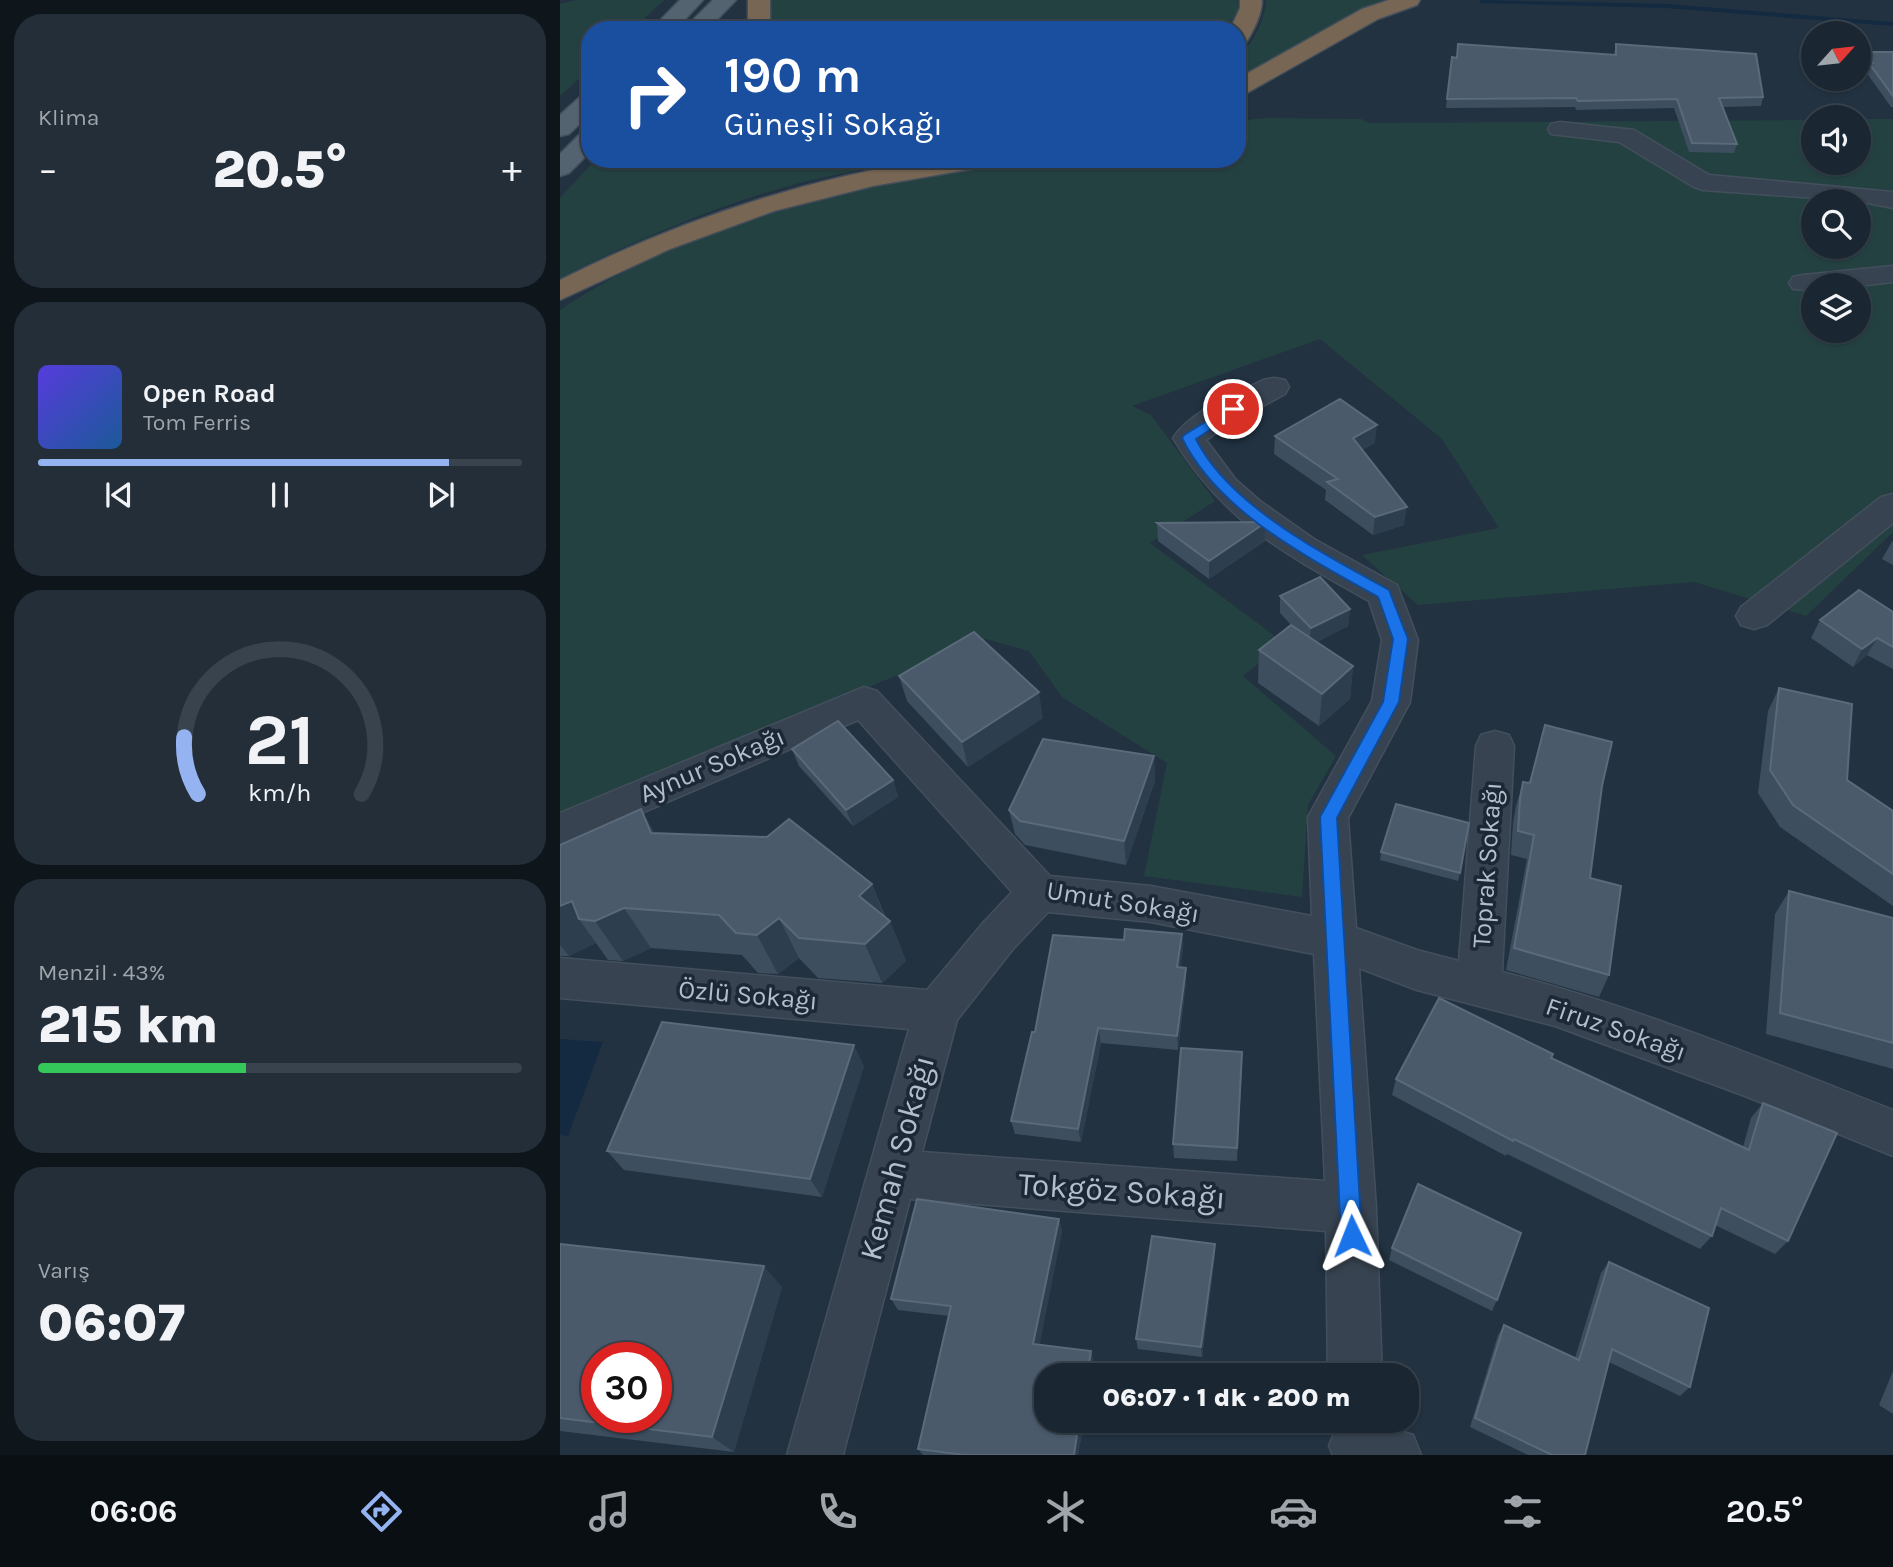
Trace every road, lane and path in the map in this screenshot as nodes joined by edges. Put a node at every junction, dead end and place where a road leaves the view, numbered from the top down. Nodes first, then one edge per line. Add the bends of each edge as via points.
1 (692, 0) edge
2 (725, 0) edge
3 (759, 0) edge
4 (1251, 0) edge
5 (1409, 0) edge
6 (671, 21) edge
7 (703, 21) edge
8 (760, 21) edge
9 (1245, 21) edge
10 (1246, 84) edge
11 (581, 109) edge
12 (560, 129) edge
13 (1560, 129) dead end
14 (581, 147) edge
15 (560, 168) edge
16 (913, 168) edge
17 (1893, 200) edge
18 (1893, 274) edge
19 (1871, 276) edge
20 (560, 291) edge
21 (1274, 387) dead end
22 (1893, 505) edge
23 (1754, 616) dead end
24 (864, 701) joint
25 (1495, 746) dead end
26 (560, 831) edge
27 (1039, 893) junction
28 (1335, 939) junction
29 (560, 978) edge
30 (1479, 985) junction
31 (937, 1011) junction
32 (1893, 1133) edge
33 (892, 1174) junction
34 (1351, 1208) junction
35 (1355, 1363) edge
36 (815, 1455) edge

1 - 6 main road
2 - 7 main road
3 - 8 highway
4 - 9 highway
5 - 10 highway via 1370,14
11 - 12 main road
13 - 17 street via 1625,135 1703,182
14 - 15 main road
16 - 20 highway via 756,206 631,255
18 - 19 street
21 - 28 street via 1189,438 1199,459 1251,512 1384,594 1400,639 1391,702 1328,817
22 - 23 street
24 - 26 street, Aynur Sokağı
24 - 27 street, Umut Sokağı
25 - 30 street, Toprak Sokağı
27 - 28 street, Umut Sokağı via 1151,904
27 - 31 street, Kemah Sokağı
28 - 30 street, Firuz Sokağı via 1417,971
28 - 34 street
29 - 31 street, Özlü Sokağı
30 - 32 street, Firuz Sokağı via 1580,1015
31 - 33 street, Kemah Sokağı
33 - 34 street, Tokgöz Sokağı
33 - 36 street, Kemah Sokağı
34 - 35 street

